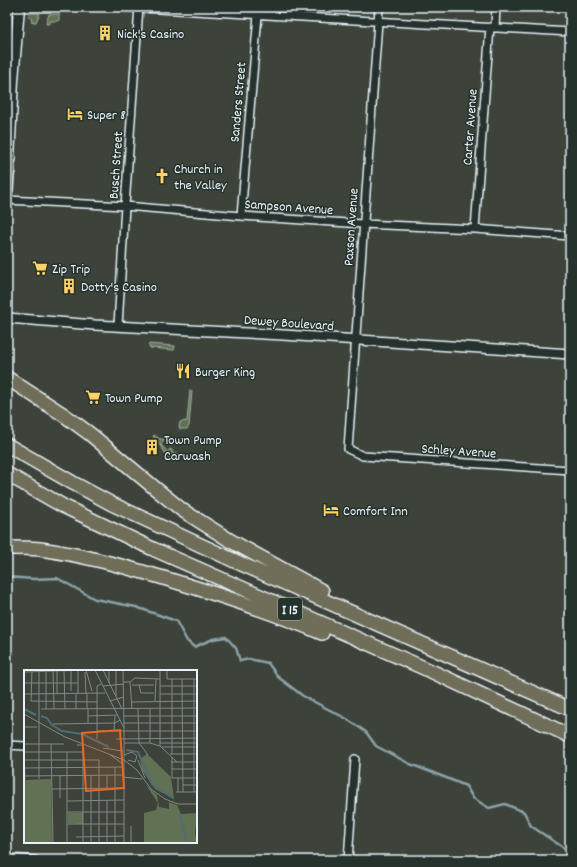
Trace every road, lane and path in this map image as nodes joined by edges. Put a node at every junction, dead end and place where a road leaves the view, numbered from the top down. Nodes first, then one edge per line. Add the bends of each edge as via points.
1 (19, 7) edge
2 (122, 7) edge
3 (379, 7) edge
4 (496, 7) edge
5 (139, 8) edge
6 (258, 15) junction
7 (378, 21) junction
8 (492, 27) junction
9 (570, 32) edge
10 (8, 165) edge
11 (7, 190) edge
12 (7, 200) edge
13 (125, 206) junction
14 (241, 216) junction
15 (363, 224) junction
16 (475, 229) junction
17 (570, 236) edge
18 (7, 318) edge
19 (118, 326) junction
20 (355, 341) junction
21 (570, 354) edge
22 (7, 378) edge
23 (10, 447) edge
24 (348, 449) joint
25 (570, 470) edge
26 (9, 475) edge
27 (7, 548) edge
28 (364, 618) junction
29 (433, 672) junction
30 (570, 709) edge
31 (570, 736) edge
32 (7, 745) edge
33 (24, 746) edge
34 (355, 759) dead end
35 (7, 858) edge
36 (35, 860) edge
37 (348, 860) edge

1 - 10 main road
2 - 5 street
3 - 7 street, Paxson Avenue
4 - 8 street, Carter Avenue
5 - 6 street
5 - 13 street, Busch Street
6 - 7 street
6 - 14 street, Sanders Street
7 - 8 street
7 - 15 street, Paxson Avenue
8 - 9 street
8 - 16 street, Carter Avenue
10 - 11 main road
12 - 13 street, Sampson Avenue
13 - 14 street, Sampson Avenue
13 - 19 street, Busch Street
14 - 15 street, Sampson Avenue
15 - 16 street, Sampson Avenue
15 - 20 street, Paxson Avenue
16 - 17 street, Sampson Avenue
18 - 19 street, Dewey Boulevard
19 - 20 street, Dewey Boulevard
20 - 21 street, Dewey Boulevard
20 - 24 street, Paxson Avenue
22 - 28 highway via 79,426 182,510
23 - 28 highway, I 15 via 112,504
24 - 25 street, Schley Avenue via 363,456
26 - 29 highway, I 15 via 63,506 153,549
27 - 29 highway via 39,549 74,555 197,588 277,614 344,642
28 - 30 highway, I 15
29 - 31 highway, I 15
32 - 33 street
34 - 37 street
35 - 36 street

